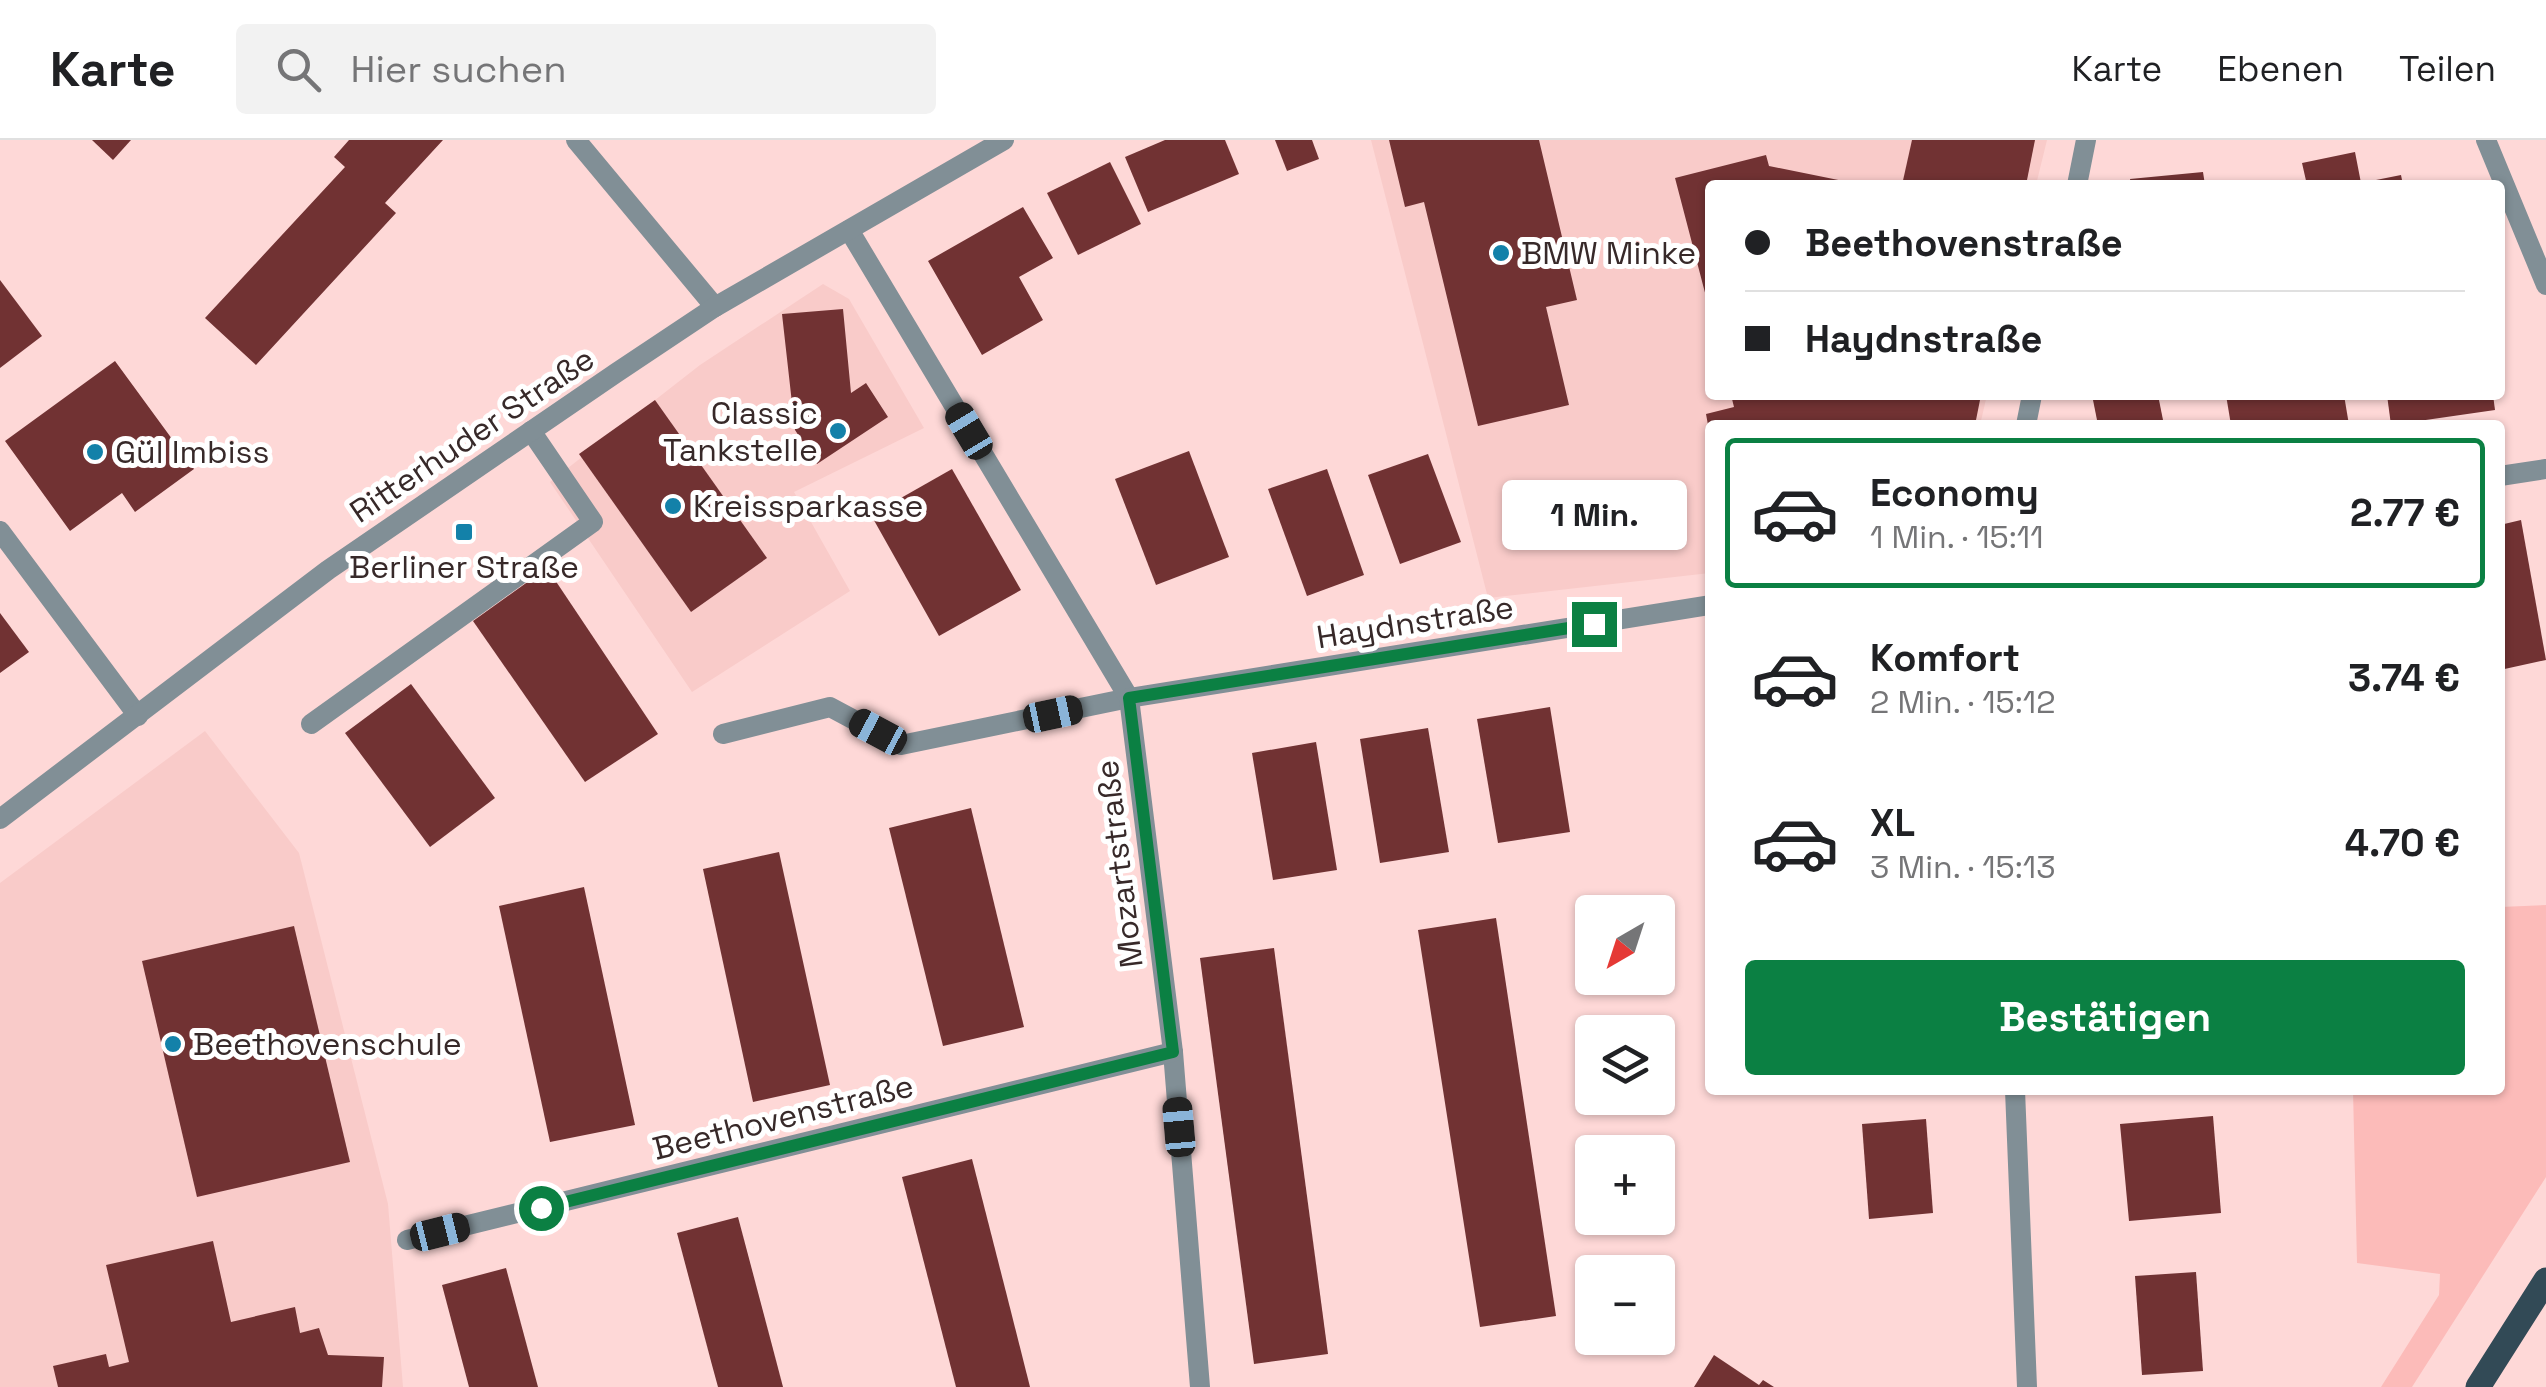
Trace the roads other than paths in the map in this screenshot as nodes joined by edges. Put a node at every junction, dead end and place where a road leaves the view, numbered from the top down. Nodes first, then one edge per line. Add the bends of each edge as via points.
1 (576, 140) edge
2 (1004, 140) edge
3 (2086, 140) edge
4 (2486, 140) edge
5 (2078, 180) edge
6 (2503, 180) edge
7 (2505, 186) edge
8 (849, 230) junction
9 (2546, 285) edge
10 (716, 307) junction
11 (532, 432) junction
12 (2546, 469) edge
13 (2505, 475) edge
14 (0, 531) edge
15 (1705, 606) edge
16 (1129, 698) junction
17 (138, 716) junction
18 (312, 724) dead end
19 (723, 734) dead end
20 (0, 820) edge
21 (1173, 1052) junction
22 (2016, 1095) edge
23 (408, 1240) dead end
24 (2546, 1280) edge
25 (1200, 1387) edge
26 (2027, 1387) edge
27 (2478, 1387) edge

1 - 10 street
2 - 8 street, Ritterhuder Straße
3 - 5 street
4 - 6 street
7 - 9 street
8 - 10 street, Ritterhuder Straße
8 - 16 street, Mozartstraße
10 - 11 street, Ritterhuder Straße
11 - 17 street, Ritterhuder Straße via 328,570
11 - 18 street via 594,522
12 - 13 street
14 - 17 street
15 - 16 street, Haydnstraße
16 - 19 street, Haydnstraße via 901,746 830,707
16 - 21 street, Mozartstraße
17 - 20 street, Ritterhuder Straße
21 - 23 street, Beethovenstraße
21 - 25 street, Mozartstraße
22 - 26 street
24 - 27 main road

